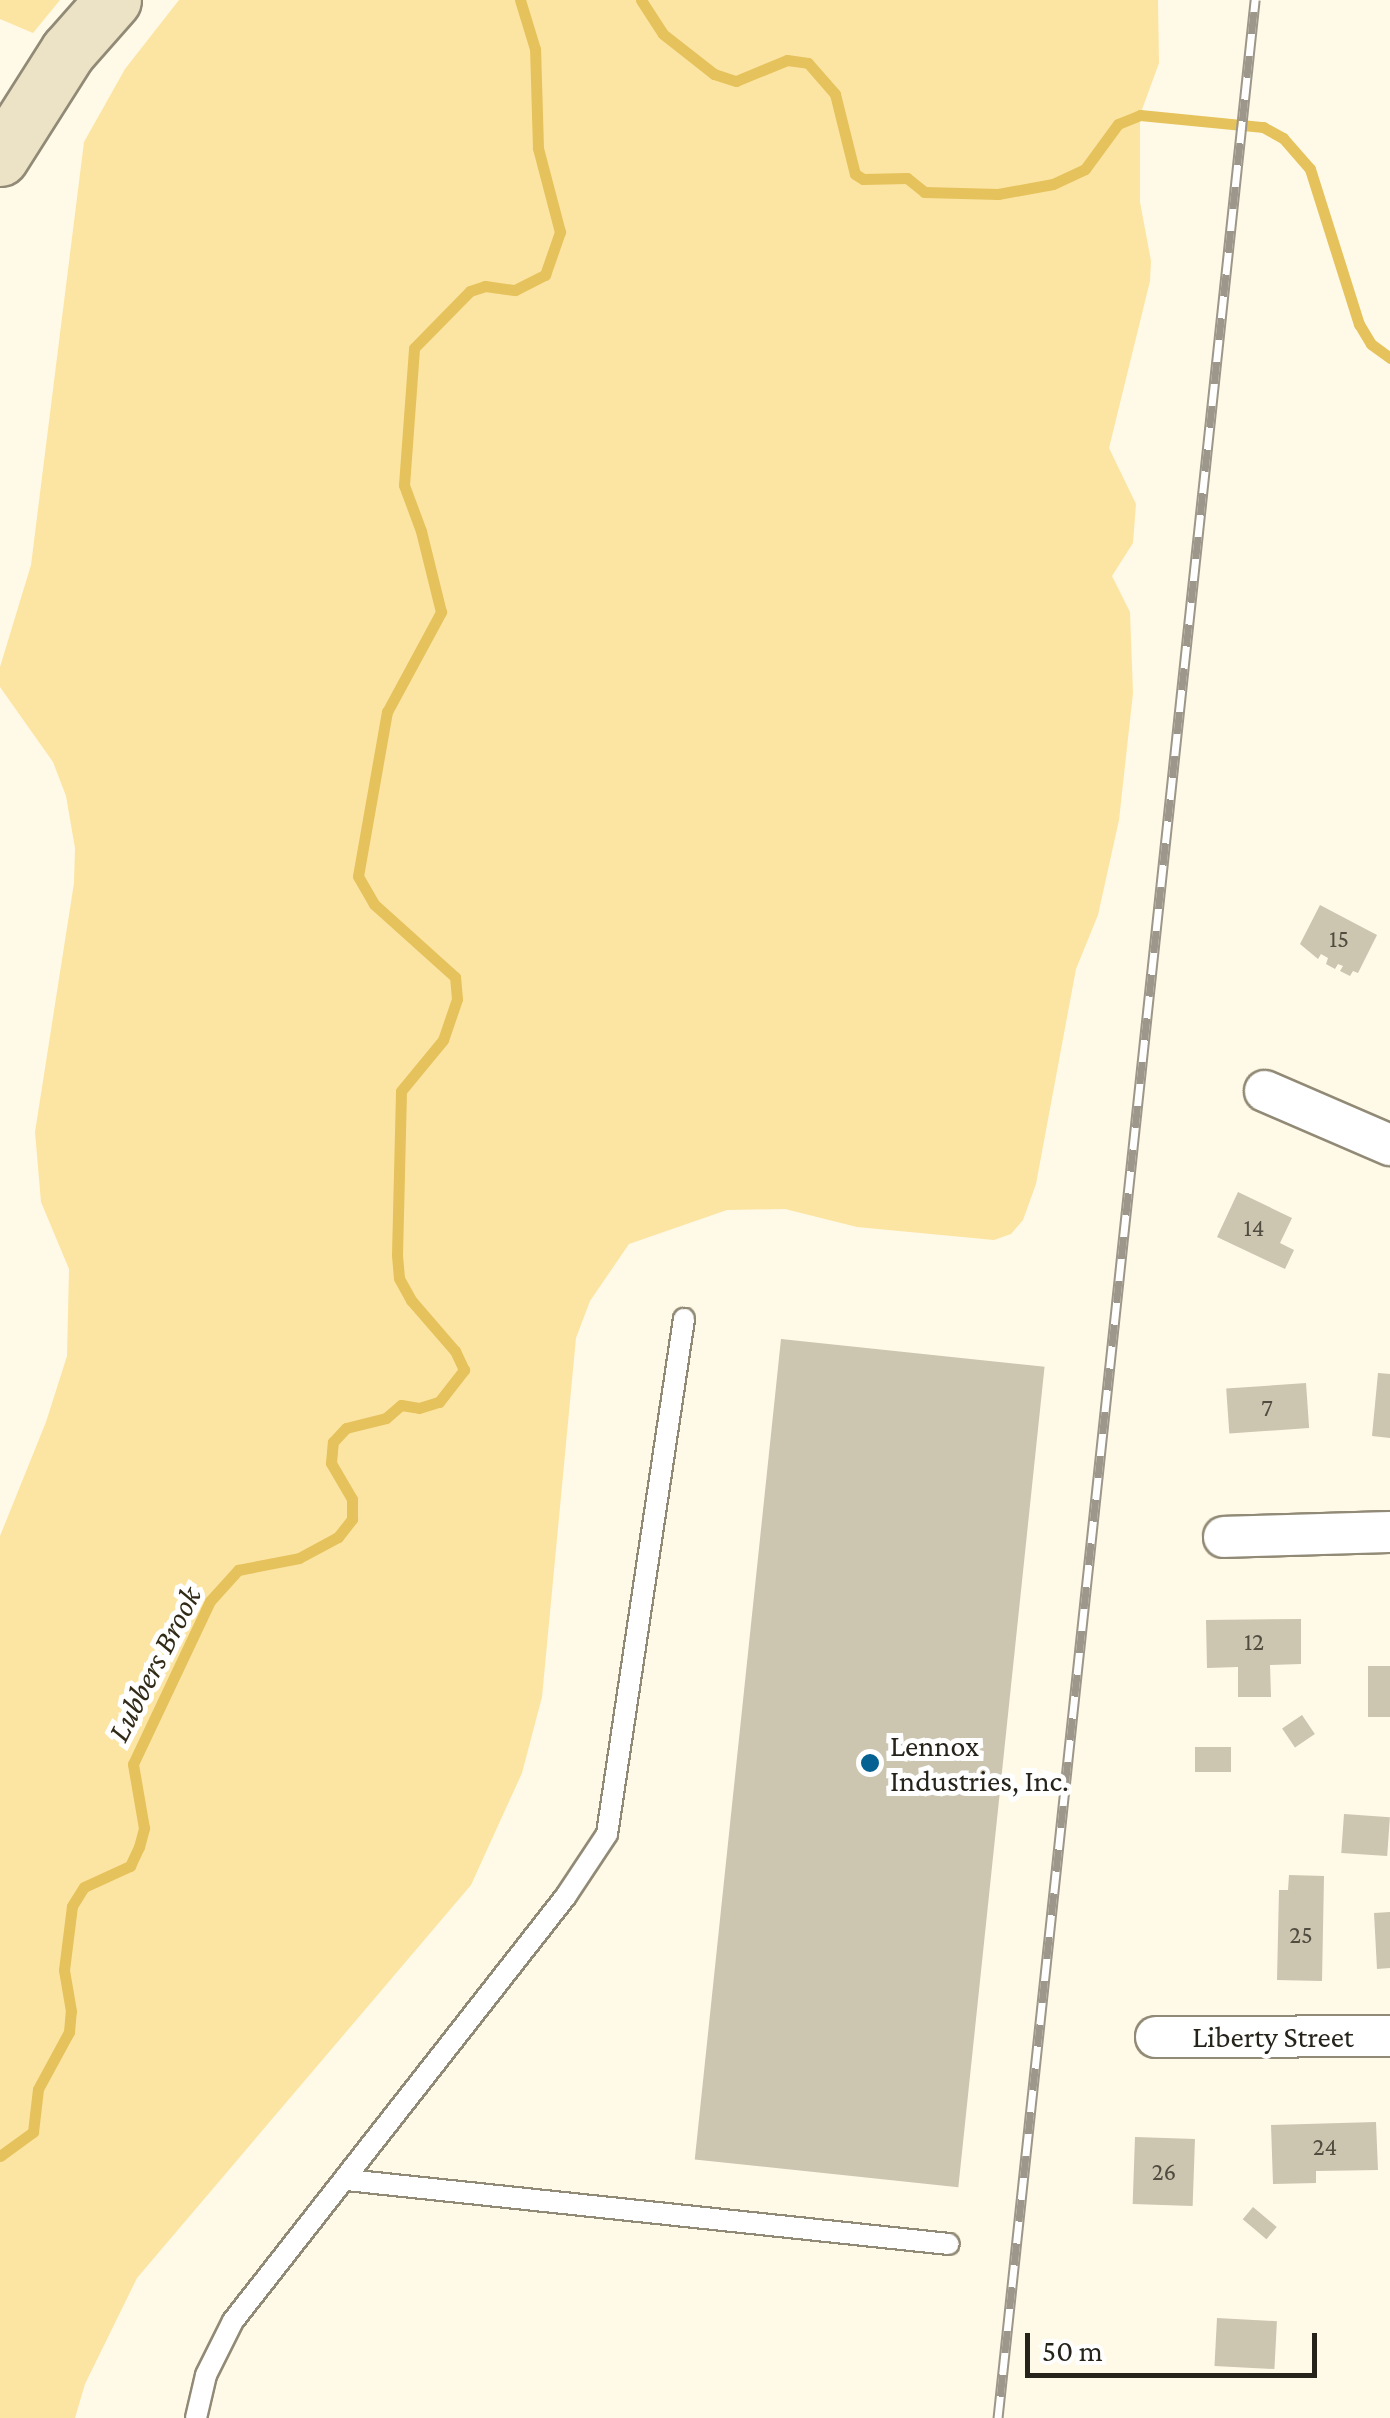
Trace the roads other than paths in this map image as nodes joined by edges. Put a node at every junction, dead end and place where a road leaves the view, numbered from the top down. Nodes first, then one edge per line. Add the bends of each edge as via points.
1 (113, 0) edge
2 (0, 158) edge
3 (1265, 1091) dead end
4 (1390, 1145) edge
5 (684, 1319) dead end
6 (1390, 1532) edge
7 (1224, 1537) dead end
8 (1390, 2036) edge
9 (1156, 2037) dead end
10 (347, 2180) junction
11 (949, 2244) dead end
12 (196, 2418) edge

1 - 2 street via 68,51
3 - 4 street
5 - 10 lane via 607,1834
6 - 7 street
8 - 9 street, Liberty Street
10 - 11 lane
10 - 12 lane via 233,2321 206,2375

